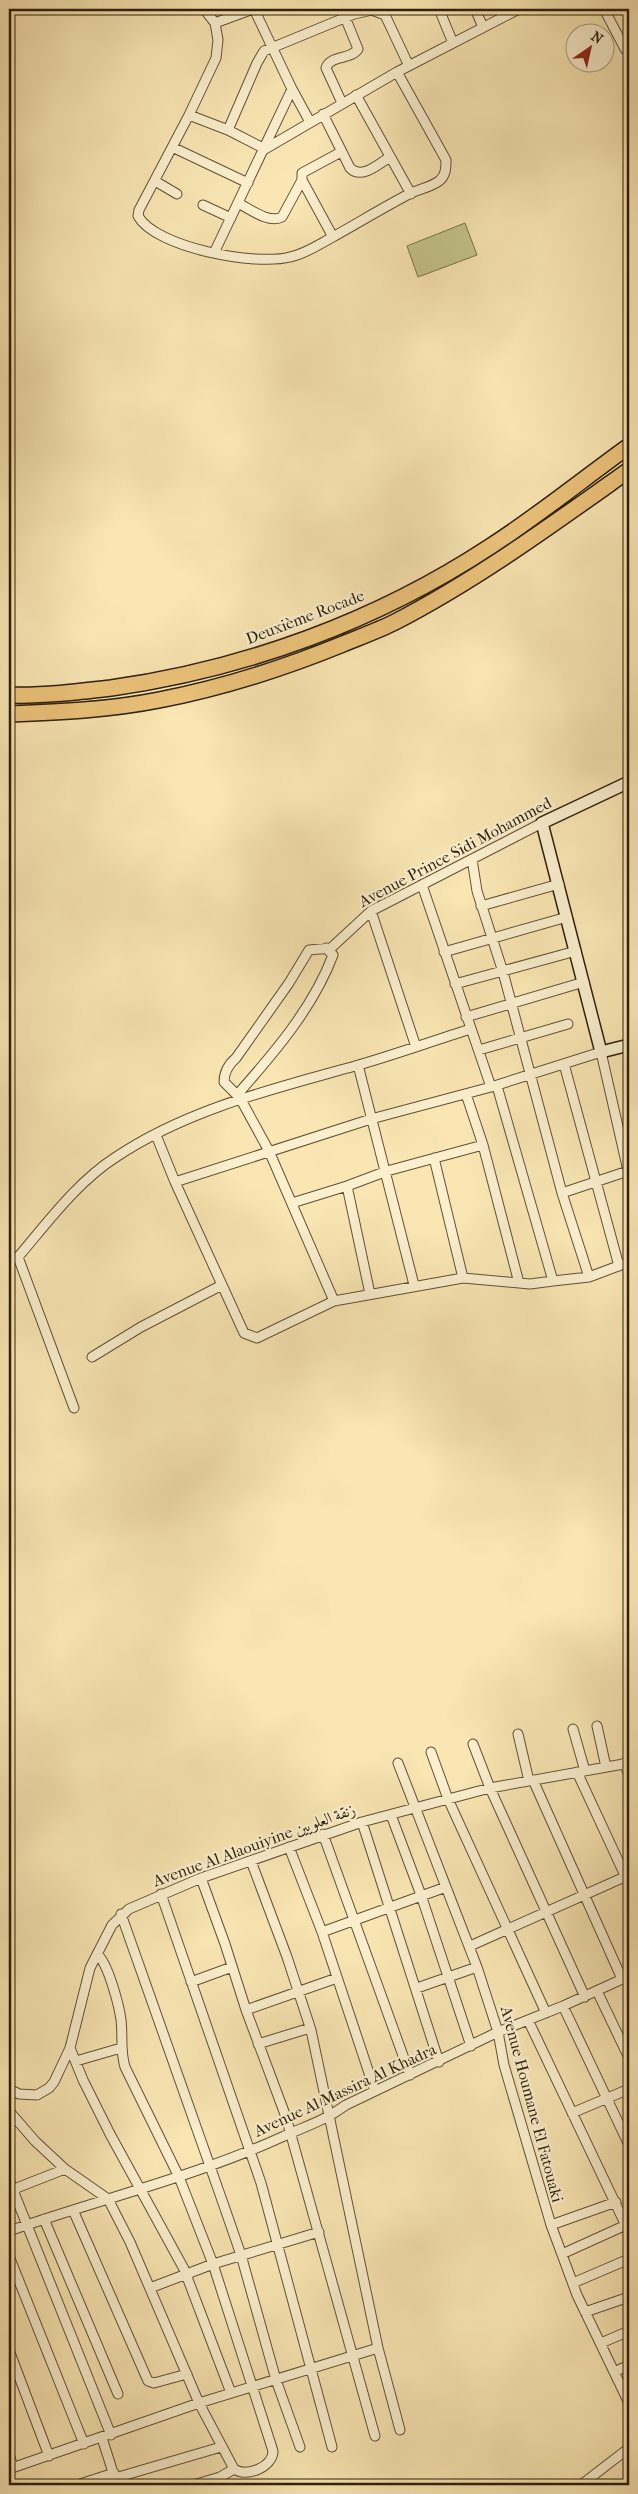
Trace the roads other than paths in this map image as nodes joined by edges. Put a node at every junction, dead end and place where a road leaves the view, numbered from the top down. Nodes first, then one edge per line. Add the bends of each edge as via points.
1 (204, 9) edge
2 (254, 9) edge
3 (439, 9) edge
4 (475, 9) edge
5 (604, 9) edge
6 (515, 10) edge
7 (350, 13) edge
8 (215, 23) junction
9 (483, 27) junction
10 (454, 43) junction
11 (272, 46) junction
12 (629, 52) edge
13 (410, 66) junction
14 (397, 72) junction
15 (292, 89) junction
16 (356, 95) junction
17 (342, 103) junction
18 (323, 114) junction
19 (189, 115) junction
20 (310, 122) junction
21 (228, 130) junction
22 (172, 147) junction
23 (265, 149) junction
24 (341, 152) junction
25 (390, 157) junction
26 (302, 180) junction
27 (155, 181) junction
28 (248, 183) junction
29 (177, 194) dead end
30 (410, 194) junction
31 (238, 203) junction
32 (203, 204) dead end
33 (230, 218) junction
34 (334, 237) junction
35 (214, 253) junction
36 (629, 446) edge
37 (629, 470) edge
38 (9, 695) edge
39 (9, 714) edge
40 (629, 782) edge
41 (542, 823) junction
42 (472, 859) junction
43 (560, 884) junction
44 (422, 885) junction
45 (481, 906) junction
46 (371, 911) junction
47 (567, 917) junction
48 (492, 938) junction
49 (326, 948) junction
50 (576, 951) junction
51 (444, 952) junction
52 (504, 972) junction
53 (584, 982) junction
54 (455, 984) junction
55 (512, 1004) junction
56 (466, 1017) junction
57 (568, 1024) dead end
58 (471, 1029) junction
59 (519, 1037) junction
60 (629, 1045) edge
61 (416, 1047) junction
62 (479, 1050) junction
63 (601, 1052) junction
64 (564, 1064) junction
65 (358, 1065) junction
66 (530, 1076) junction
67 (494, 1086) junction
68 (466, 1094) junction
69 (238, 1096) junction
70 (371, 1119) junction
71 (156, 1135) junction
72 (483, 1145) junction
73 (269, 1151) junction
74 (434, 1158) junction
75 (387, 1170) junction
76 (629, 1173) edge
77 (175, 1182) junction
78 (594, 1182) junction
79 (347, 1186) junction
80 (562, 1192) junction
81 (292, 1203) junction
82 (629, 1262) edge
83 (619, 1266) junction
84 (589, 1277) junction
85 (463, 1278) junction
86 (553, 1281) junction
87 (519, 1283) junction
88 (222, 1285) junction
89 (414, 1285) junction
90 (370, 1294) junction
91 (334, 1301) junction
92 (92, 1357) dead end
93 (74, 1408) dead end
94 (597, 1726) dead end
95 (573, 1729) dead end
96 (518, 1734) dead end
97 (473, 1744) dead end
98 (431, 1752) dead end
99 (398, 1763) dead end
100 (627, 1763) edge
101 (606, 1767) junction
102 (581, 1771) junction
103 (629, 1775) edge
104 (531, 1780) junction
105 (490, 1788) junction
106 (448, 1799) junction
107 (416, 1809) junction
108 (391, 1815) junction
109 (362, 1822) junction
110 (323, 1834) junction
111 (289, 1847) junction
112 (251, 1861) junction
113 (201, 1878) junction
114 (628, 1879) edge
115 (446, 1887) junction
116 (161, 1894) junction
117 (421, 1895) junction
118 (584, 1895) junction
119 (388, 1908) junction
120 (546, 1912) junction
121 (121, 1914) junction
122 (354, 1920) junction
123 (509, 1929) junction
124 (322, 1932) junction
125 (470, 1946) junction
126 (97, 1954) junction
127 (232, 1967) junction
128 (477, 1967) junction
129 (449, 1977) junction
130 (626, 1977) edge
131 (337, 1978) junction
132 (191, 1982) junction
133 (417, 1988) junction
134 (299, 1991) junction
135 (597, 1991) junction
136 (585, 1997) junction
137 (563, 2006) junction
138 (246, 2010) junction
139 (546, 2013) junction
140 (528, 2020) junction
141 (310, 2028) junction
142 (498, 2032) junction
143 (258, 2044) junction
144 (470, 2046) junction
145 (70, 2048) junction
146 (121, 2048) junction
147 (629, 2058) edge
148 (76, 2061) junction
149 (439, 2062) junction
150 (410, 2075) junction
151 (9, 2089) edge
152 (629, 2090) edge
153 (375, 2091) junction
154 (607, 2099) junction
155 (9, 2111) edge
156 (572, 2113) junction
157 (328, 2118) junction
158 (290, 2133) junction
159 (629, 2145) edge
160 (250, 2151) junction
161 (210, 2165) junction
162 (65, 2169) junction
163 (179, 2177) junction
164 (10, 2187) edge
165 (140, 2189) junction
166 (108, 2199) junction
167 (616, 2202) junction
168 (73, 2210) junction
169 (44, 2219) junction
170 (26, 2225) junction
171 (551, 2225) junction
172 (628, 2228) edge
173 (9, 2231) edge
174 (319, 2232) junction
175 (278, 2244) junction
176 (562, 2254) junction
177 (241, 2255) junction
178 (9, 2256) edge
179 (629, 2259) edge
180 (212, 2264) junction
181 (186, 2274) junction
182 (573, 2283) junction
183 (150, 2288) junction
184 (629, 2297) edge
185 (585, 2312) junction
186 (629, 2331) edge
187 (601, 2343) junction
188 (378, 2348) junction
189 (9, 2350) edge
190 (352, 2358) junction
191 (629, 2365) edge
192 (312, 2370) junction
193 (614, 2372) junction
194 (187, 2374) junction
195 (276, 2380) junction
196 (252, 2388) junction
197 (231, 2393) junction
198 (118, 2394) dead end
199 (200, 2403) junction
200 (629, 2403) edge
201 (400, 2430) dead end
202 (111, 2435) junction
203 (375, 2436) dead end
204 (102, 2438) junction
205 (84, 2444) junction
206 (221, 2447) junction
207 (300, 2447) dead end
208 (332, 2447) dead end
209 (629, 2448) edge
210 (9, 2454) edge
211 (49, 2456) junction
212 (11, 2468) edge
213 (234, 2469) junction
214 (115, 2479) edge
215 (77, 2485) edge
216 (193, 2485) edge
217 (581, 2485) edge

1 - 8 street
2 - 8 street
2 - 11 street
3 - 10 street
4 - 9 street
5 - 12 street
6 - 9 street
7 - 11 street
7 - 13 street via 372,10 385,15
7 - 17 street via 357,52 331,61 326,68
8 - 19 street via 218,40 216,58
9 - 10 street
10 - 13 street
11 - 15 street
11 - 21 street via 257,62
13 - 14 street
14 - 16 street
14 - 30 street via 446,160 445,171 439,181
15 - 20 street
15 - 23 street
16 - 17 street
16 - 25 street
17 - 18 street
18 - 20 street
18 - 24 street
19 - 21 street
19 - 22 street
20 - 23 street
21 - 23 street
22 - 27 street
22 - 28 street
23 - 28 street
24 - 25 street via 350,168 358,174
24 - 26 street via 305,171 301,175
25 - 30 street
26 - 31 street via 278,219 268,218
26 - 34 street
27 - 29 street
27 - 35 street via 139,210 142,222 160,234
28 - 31 street
30 - 34 street
31 - 33 street
32 - 33 street
33 - 35 street
34 - 35 street via 292,257 277,260 236,258
36 - 38 highway, Deuxième Rocade via 491,546 420,588 348,624 272,652 154,682 78,692
37 - 39 highway via 467,582 394,623 300,662 159,700 79,711
40 - 41 street, Avenue Prince Sidi Mohammed
41 - 42 street, Avenue Prince Sidi Mohammed
41 - 43 street
42 - 44 street, Avenue Prince Sidi Mohammed
42 - 45 street
43 - 45 street
43 - 47 street
44 - 46 street, Avenue Prince Sidi Mohammed
44 - 51 street
45 - 48 street
46 - 49 street, Avenue Prince Sidi Mohammed via 331,948
46 - 61 street
47 - 48 street
47 - 50 street
48 - 51 street
48 - 52 street
49 - 69 street via 333,955 302,1014
49 - 69 street, Avenue Prince Sidi Mohammed via 308,950 289,983 224,1075 224,1082
50 - 52 street
50 - 53 street
51 - 54 street
52 - 54 street
52 - 55 street
53 - 55 street
53 - 63 street
54 - 56 street
55 - 56 street
55 - 59 street
56 - 58 street
57 - 59 street
58 - 61 street
58 - 62 street
59 - 62 street
59 - 66 street
60 - 63 street
61 - 65 street
62 - 67 street
63 - 64 street
63 - 76 street
64 - 66 street
64 - 78 street
65 - 69 street
65 - 70 street
66 - 67 street
66 - 80 street
67 - 68 street
67 - 86 street
68 - 70 street
68 - 72 street
69 - 71 street
69 - 73 street
70 - 73 street
70 - 75 street
71 - 77 street
71 - 93 street via 93,1174 18,1256
72 - 74 street
72 - 87 street
73 - 77 street
73 - 81 street
74 - 75 street
74 - 85 street
75 - 79 street
75 - 89 street
76 - 78 street
77 - 88 street
78 - 80 street
78 - 83 street
79 - 81 street
79 - 90 street
80 - 84 street
81 - 91 street
82 - 83 street
83 - 84 street
84 - 86 street
85 - 87 street
85 - 89 street
86 - 87 street
88 - 91 street via 244,1333 257,1338
88 - 92 street via 141,1327
89 - 90 street
90 - 91 street
94 - 101 street
95 - 102 street
96 - 104 street
97 - 105 street
98 - 106 street
99 - 107 street, Avenue Houmane El Fatouaki
100 - 101 street, Avenue Al Alaouiyine زنقة العلويين
100 - 103 street
101 - 102 street, Avenue Al Alaouiyine زنقة العلويين
102 - 104 street, Avenue Al Alaouiyine زنقة العلويين
102 - 114 street
104 - 105 street, Avenue Al Alaouiyine زنقة العلويين
104 - 118 street
105 - 106 street, Avenue Al Alaouiyine زنقة العلويين
105 - 120 street
106 - 107 street, Avenue Al Alaouiyine زنقة العلويين
106 - 123 street
107 - 108 street, Avenue Al Alaouiyine زنقة العلويين
107 - 115 street, Avenue Houmane El Fatouaki
108 - 109 street, Avenue Al Alaouiyine زنقة العلويين
108 - 117 street
109 - 110 street, Avenue Al Alaouiyine زنقة العلويين
109 - 119 street
110 - 111 street, Avenue Al Alaouiyine زنقة العلويين
110 - 122 street
111 - 112 street, Avenue Al Alaouiyine زنقة العلويين
111 - 124 street
112 - 113 street, Avenue Al Alaouiyine زنقة العلويين
112 - 134 street
113 - 116 street, Avenue Al Alaouiyine زنقة العلويين
113 - 127 street
114 - 118 street
115 - 117 street
115 - 125 street, Avenue Houmane El Fatouaki
116 - 121 street, Avenue Al Alaouiyine زنقة العلويين
116 - 132 street
117 - 119 street
117 - 129 street
118 - 120 street
118 - 130 street
119 - 122 street
119 - 133 street
120 - 123 street
120 - 136 street
121 - 126 street, Avenue Al Alaouiyine زنقة العلويين
121 - 161 street
122 - 124 street
122 - 150 street
123 - 125 street
123 - 139 street
124 - 131 street
125 - 128 street, Avenue Houmane El Fatouaki
126 - 145 street, Avenue Al Alaouiyine زنقة العلويين via 90,1968
126 - 146 street via 104,1963 119,2013
127 - 132 street
127 - 138 street
128 - 129 street
128 - 142 street, Avenue Houmane El Fatouaki
129 - 133 street
129 - 144 street
130 - 135 street, Avenue Al Massira Al Khadra
131 - 134 street
131 - 153 street
132 - 160 street
133 - 149 street
134 - 138 street
134 - 141 street
135 - 136 street, Avenue Al Massira Al Khadra
135 - 147 street
136 - 137 street, Avenue Al Massira Al Khadra
137 - 139 street, Avenue Al Massira Al Khadra
137 - 154 street
138 - 143 street
139 - 140 street, Avenue Al Massira Al Khadra
140 - 142 street, Avenue Al Massira Al Khadra
140 - 156 street
141 - 143 street
141 - 157 street
142 - 144 street, Avenue Al Massira Al Khadra
142 - 171 street, Avenue Houmane El Fatouaki via 504,2065
143 - 158 street
144 - 149 street, Avenue Al Massira Al Khadra
145 - 148 street
145 - 151 street, Avenue Al Alaouiyine زنقة العلويين via 60,2072 44,2092 28,2096
146 - 148 street
146 - 163 street via 125,2067
148 - 165 street
149 - 150 street, Avenue Al Massira Al Khadra
150 - 153 street, Avenue Al Massira Al Khadra
152 - 154 street
153 - 157 street, Avenue Al Massira Al Khadra
154 - 156 street
154 - 159 street
155 - 162 street
156 - 167 street
157 - 158 street, Avenue Al Massira Al Khadra
157 - 188 street
158 - 160 street, Avenue Al Massira Al Khadra
158 - 174 street
160 - 161 street, Avenue Al Massira Al Khadra
160 - 175 street
161 - 163 street, Avenue Al Massira Al Khadra
161 - 177 street
162 - 164 street
162 - 166 street
163 - 165 street, Avenue Al Massira Al Khadra
163 - 180 street
164 - 170 street
165 - 166 street, Avenue Al Massira Al Khadra
165 - 181 street
166 - 168 street, Avenue Al Massira Al Khadra
166 - 183 street
167 - 171 street
167 - 172 street
168 - 169 street, Avenue Al Massira Al Khadra
168 - 194 street via 148,2381 154,2383
169 - 170 street, Avenue Al Massira Al Khadra
169 - 198 street
170 - 173 street, Avenue Al Massira Al Khadra
170 - 202 street
171 - 176 street, Avenue Houmane El Fatouaki
172 - 176 street
174 - 175 street
174 - 190 street
175 - 177 street
175 - 192 street
176 - 182 street, Avenue Houmane El Fatouaki
177 - 180 street
177 - 195 street
178 - 205 street
179 - 182 street
180 - 181 street
180 - 196 street
181 - 183 street
181 - 197 street
182 - 185 street, Avenue Houmane El Fatouaki
183 - 194 street
184 - 185 street
185 - 187 street, Avenue Houmane El Fatouaki
186 - 187 street
187 - 193 street, Avenue Houmane El Fatouaki
188 - 190 street
188 - 201 street
189 - 211 street
190 - 192 street
190 - 203 street
191 - 193 street
192 - 195 street
192 - 208 street
193 - 200 street, Avenue Houmane El Fatouaki
194 - 199 street
195 - 196 street
195 - 207 street
196 - 197 street
196 - 213 street via 273,2457 267,2465 249,2471 241,2473
197 - 199 street
199 - 202 street
199 - 206 street
202 - 204 street
204 - 205 street
204 - 214 street
205 - 211 street
206 - 213 street
206 - 214 street
209 - 217 street
210 - 212 street
211 - 212 street
213 - 216 street
214 - 215 street

